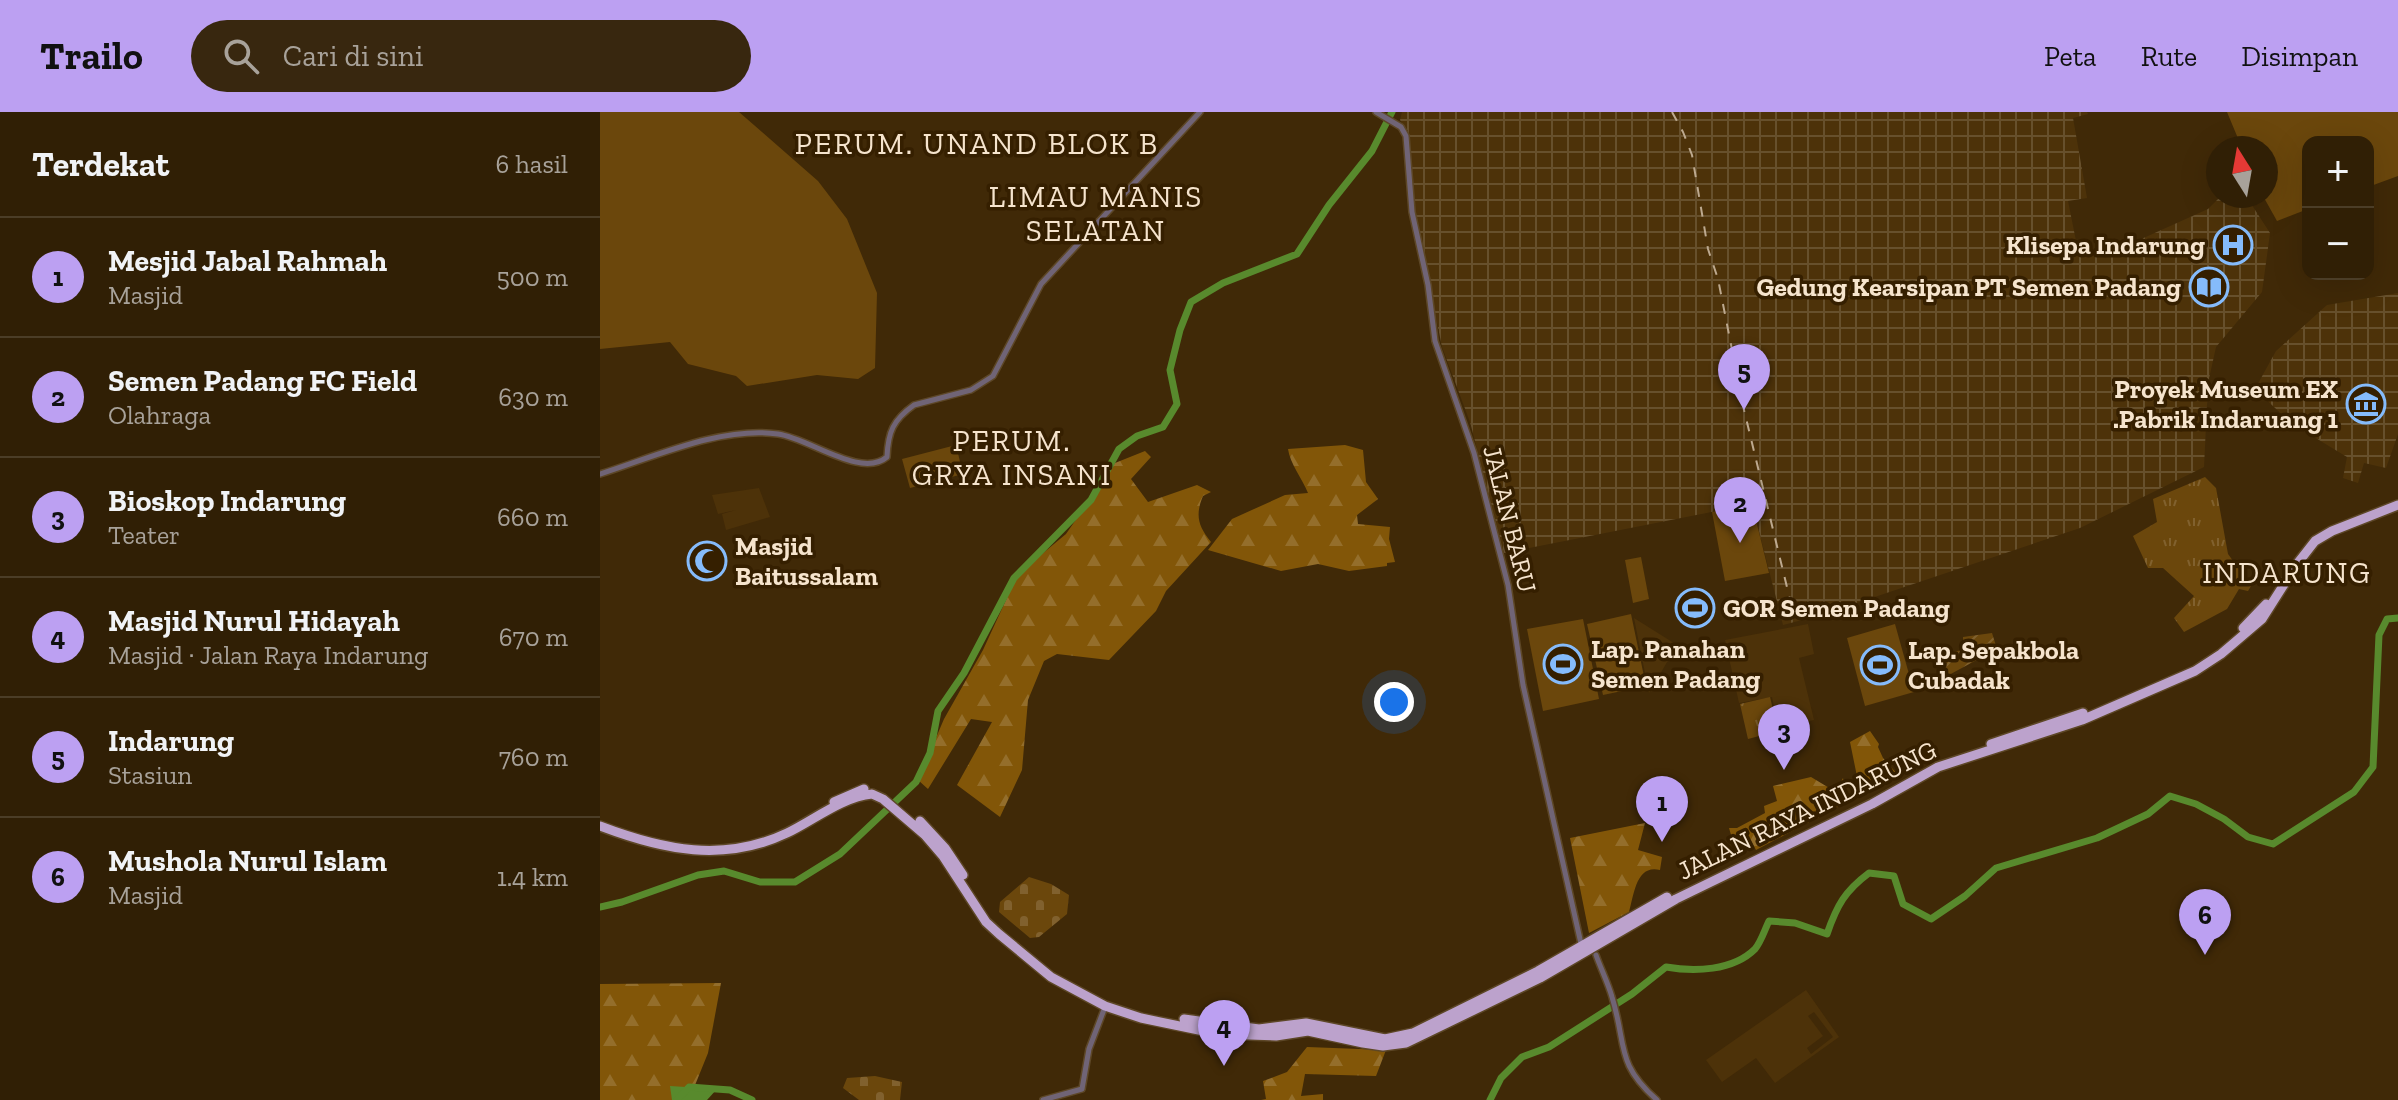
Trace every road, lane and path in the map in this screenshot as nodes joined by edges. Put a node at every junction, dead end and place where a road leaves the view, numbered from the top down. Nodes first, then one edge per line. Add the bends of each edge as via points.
1 (1200, 112) edge
2 (1377, 113) edge
3 (600, 474) edge
4 (2398, 505) edge
5 (600, 823) edge
6 (1583, 949) junction
7 (1596, 955) dead end
8 (1072, 986) junction
9 (1105, 1006) junction
10 (1043, 1100) edge
11 (1657, 1100) edge

1 - 3 street via 1041,284 997,372 971,390 907,410 891,427 887,457 881,461 856,463 788,436 744,434
2 - 6 street, JALAN BARU via 1406,136 1412,212 1437,346 1474,453 1508,585 1523,685
4 - 6 highway, JALAN RAYA INDARUNG via 2315,541 2279,590 2230,640 2194,666 2093,710 1931,763 1864,802 1668,897
5 - 8 highway, JALAN RAYA INDARUNG via 636,838 712,852 772,839 865,795 885,797 954,859 993,922
6 - 8 highway, JALAN RAYA INDARUNG via 1413,1033 1388,1039 1306,1023 1259,1029 1146,1013
6 - 9 highway, JALAN RAYA INDARUNG via 1540,978 1429,1033 1383,1046 1308,1031 1218,1034
7 - 11 street via 1613,998 1628,1068
8 - 9 highway, JALAN RAYA INDARUNG
9 - 10 street via 1082,1089

